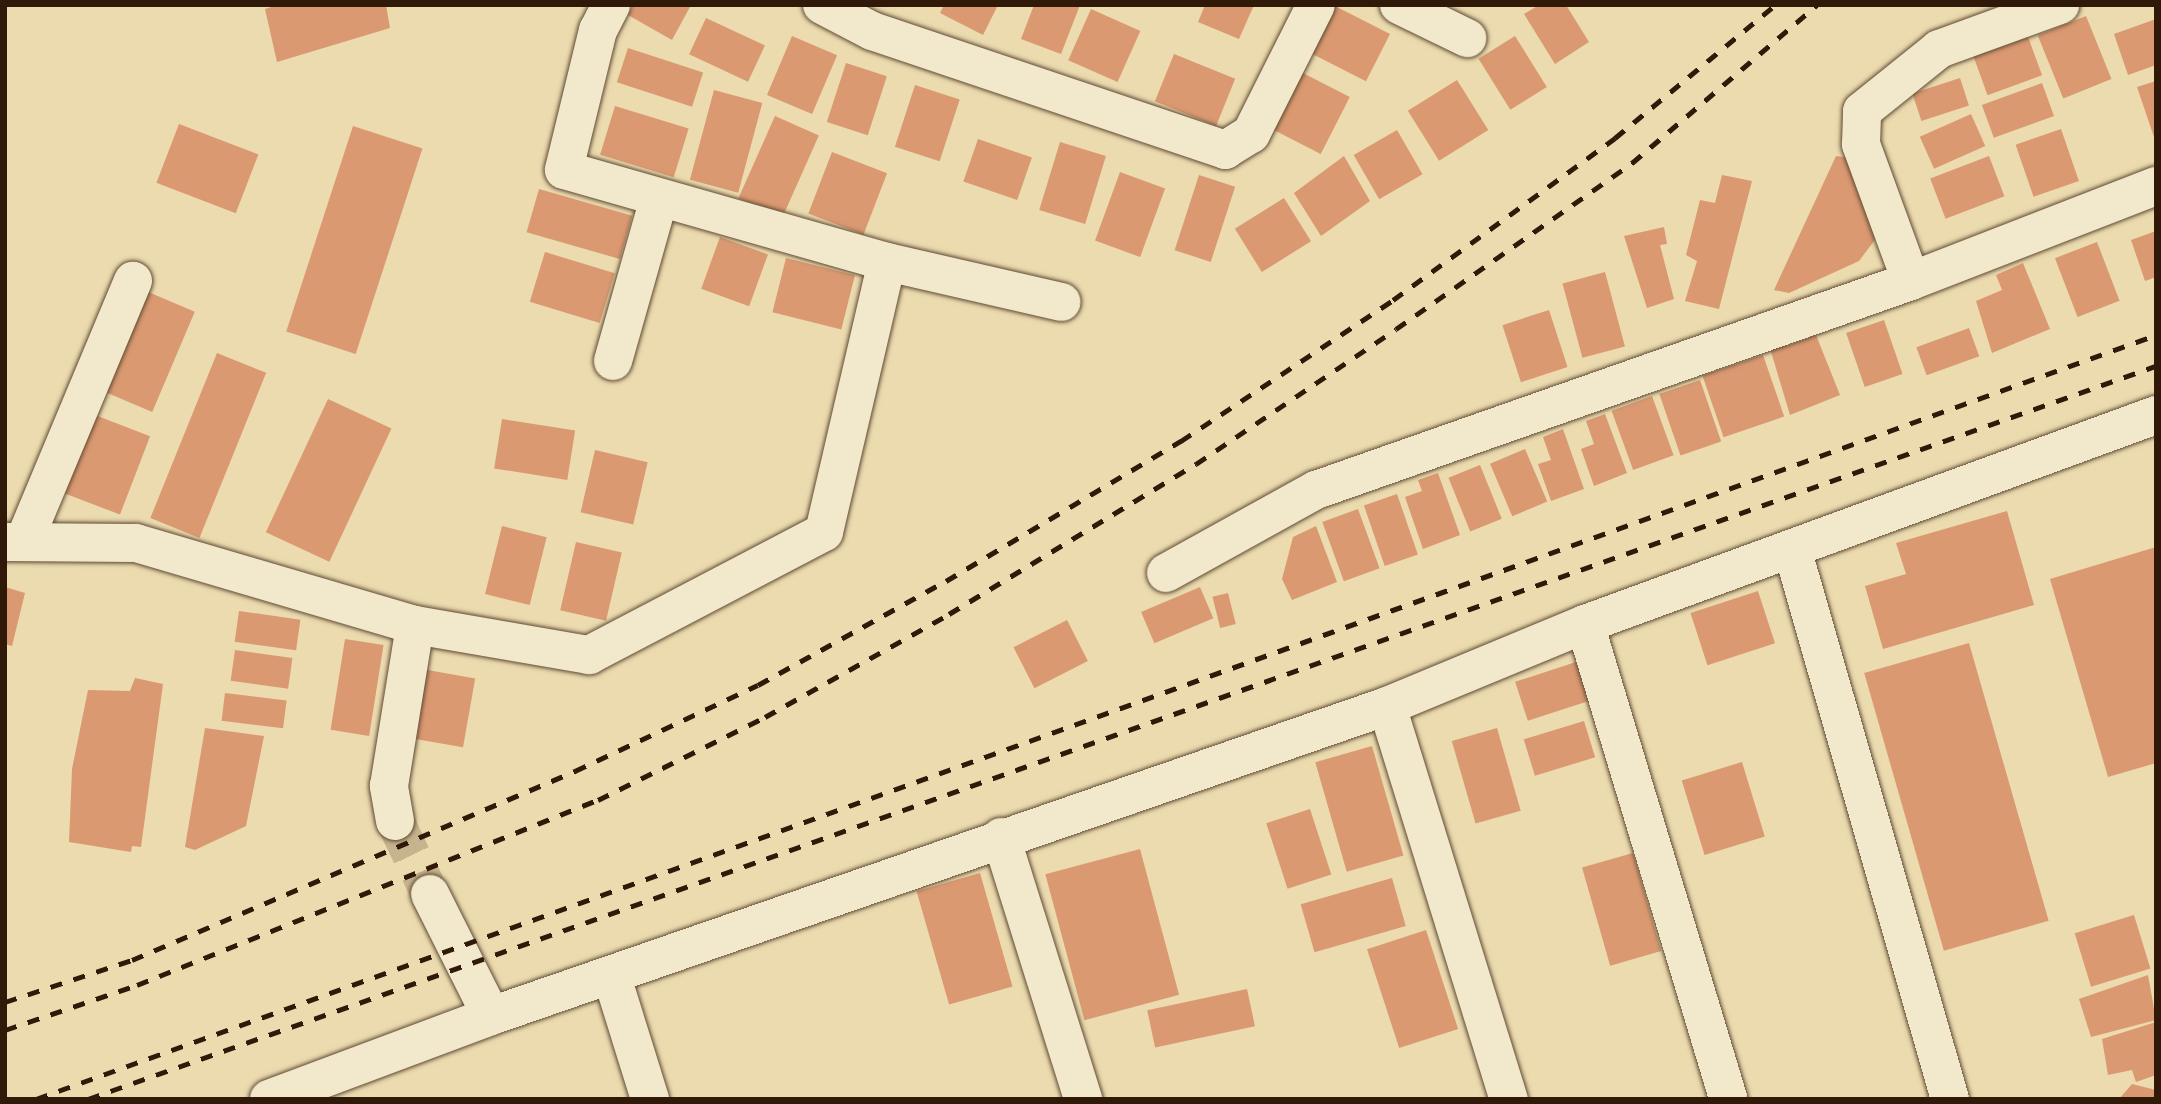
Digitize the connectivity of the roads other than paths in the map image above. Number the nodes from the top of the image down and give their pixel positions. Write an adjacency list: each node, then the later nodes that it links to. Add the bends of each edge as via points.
1 (611, 5): 8 (street, via 598,30 564,170)
2 (822, 5): 3 (street, via 872,31 1225,150 1251,134)
3 (1316, 5)
4 (1399, 5): 6 (street)
5 (2060, 5): 11 (street, via 1939,49 1862,111 1861,144)
6 (1467, 38)
7 (2156, 186): 11 (street)
8 (659, 198): 9 (street); 13 (street)
9 (887, 262): 12 (street); 19 (street, via 824,533 590,655)
10 (133, 281): 15 (street)
11 (1911, 281): 17 (street, via 1316,490)
12 (1061, 302)
13 (613, 361)
14 (2154, 421): 16 (street)
15 (15, 540): 19 (street, via 136,543)
16 (1793, 552): 18 (street); 31 (street)
17 (1166, 573)
18 (1585, 624): 20 (street); 30 (street)
19 (415, 625): 21 (street, via 389,786)
20 (1387, 706): 22 (street); 29 (street)
21 (394, 821)
22 (1001, 837): 24 (street); 28 (street)
23 (430, 894): 25 (street)
24 (612, 977): 25 (street); 27 (street)
25 (491, 1016): 26 (street)
26 (269, 1099)
27 (650, 1099)
28 (1083, 1099)
29 (1509, 1099)
30 (1728, 1099)
31 (1950, 1099)

